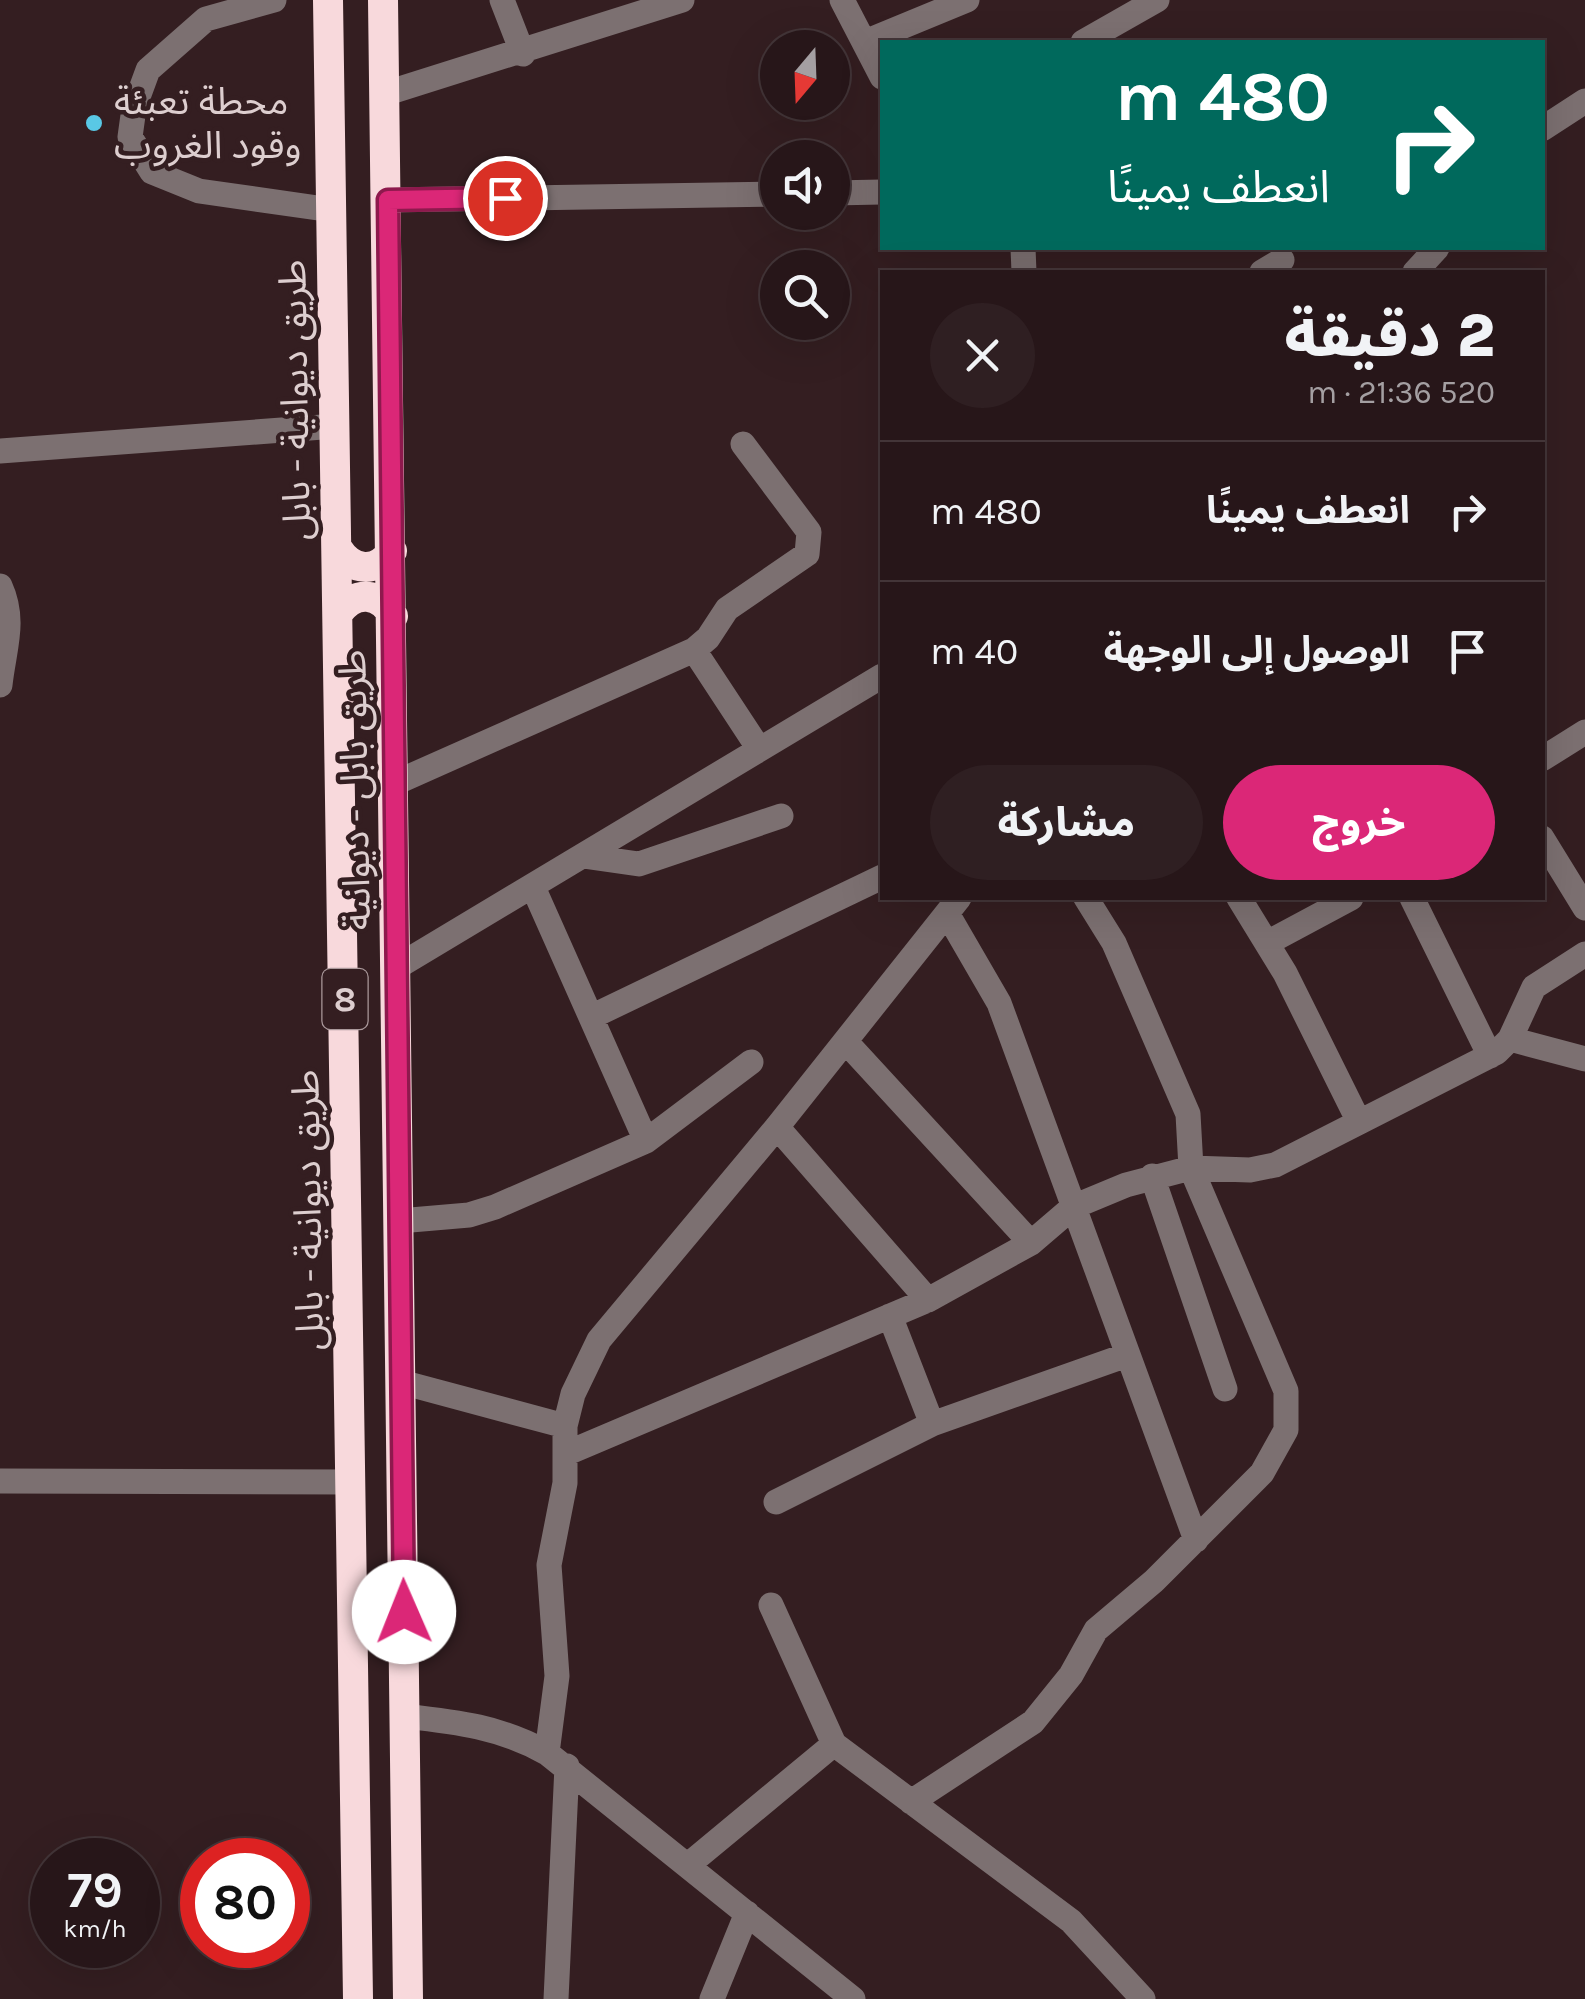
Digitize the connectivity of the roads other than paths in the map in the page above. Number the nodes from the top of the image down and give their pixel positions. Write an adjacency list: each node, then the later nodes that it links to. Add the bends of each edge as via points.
1 (274, 0): 21 (street, via 206,19 148,70 130,137 152,172 199,191)
2 (328, 0): 21 (highway, طريق ديوانية - بابل / 8)
3 (383, 0): 14 (highway, طريق بابل - ديوانية / 8)
4 (502, 0): 12 (street)
5 (682, 0): 9 (street)
6 (842, 0): 11 (street)
7 (967, 0): 11 (street)
8 (1157, 0): 10 (street)
9 (633, 8): 12 (street)
10 (1086, 40)
11 (865, 42): 13 (street)
12 (523, 54): 14 (street)
13 (880, 73)
14 (387, 94): 20 (highway, طريق بابل - ديوانية / 8)
15 (1585, 101): 16 (street)
16 (1545, 127)
17 (850, 192): 18 (street)
18 (880, 192)
19 (760, 194): 20 (street)
20 (388, 200): 28 (highway, طريق بابل - ديوانية / 8)
21 (332, 210): 24 (highway, طريق ديوانية - بابل / 8)
22 (1435, 250): 23 (street)
23 (1416, 270)
24 (336, 426): 26 (street); 27 (highway, طريق ديوانية - بابل / 8)
25 (742, 444): 33 (street, via 810,543 807,554 727,609)
26 (0, 451)
27 (338, 549): 28 (highway, via 366,568); 30 (highway, طريق ديوانية - بابل / 8)
28 (392, 551): 31 (highway, طريق بابل - ديوانية / 8)
29 (0, 586): 32 (street, via 11,628)
30 (339, 612): 31 (highway, via 355,597 367,596); 77 (highway, طريق ديوانية - بابل / 8)
31 (393, 616): 39 (highway, طريق بابل - ديوانية / 8)
32 (2, 646): 35 (street)
33 (694, 650): 37 (street); 39 (street)
34 (880, 677): 37 (street)
35 (0, 686)
36 (1585, 732): 38 (street)
37 (759, 748): 42 (street)
38 (1545, 757)
39 (394, 783): 53 (highway, طريق بابل - ديوانية / 8)
40 (781, 816): 42 (street, via 639,864)
41 (1545, 843): 50 (street)
42 (583, 856): 44 (street)
43 (880, 878): 54 (street)
44 (533, 887): 53 (street); 54 (street)
45 (1087, 900): 62 (street, via 1114,943 1188,1114)
46 (1240, 900): 51 (street)
47 (1347, 900): 51 (street)
48 (1413, 900): 56 (street)
49 (953, 906): 55 (street); 64 (street, via 1000,1003)
50 (1585, 908)
51 (1267, 943): 59 (street)
52 (1585, 954): 56 (street, via 1534,987)
53 (397, 967): 65 (highway, طريق بابل - ديوانية / 8)
54 (591, 1017): 61 (street)
55 (846, 1042): 60 (street); 66 (street)
56 (1500, 1048): 57 (street); 59 (street)
57 (1585, 1058)
58 (751, 1062): 61 (street)
59 (1359, 1122): 62 (street, via 1274,1165)
60 (777, 1127): 67 (street); 73 (street, via 599,1340)
61 (646, 1141): 65 (street, via 495,1207)
62 (1191, 1168): 63 (street); 79 (street, via 1286,1391 1286,1430 1262,1473)
63 (1152, 1176): 64 (street); 71 (street)
64 (1073, 1208): 66 (street); 69 (street)
65 (400, 1221): 70 (highway, طريق بابل - ديوانية / 8)
66 (1031, 1243): 67 (street)
67 (928, 1300): 68 (street)
68 (890, 1316): 72 (street); 74 (street)
69 (1128, 1355): 72 (street); 79 (street)
70 (401, 1382): 73 (street); 76 (highway, طريق بابل - ديوانية / 8)
71 (1226, 1390)
72 (932, 1424): 78 (street)
73 (565, 1426): 74 (street)
74 (565, 1454): 83 (street, via 549,1565)
75 (0, 1481): 77 (street)
76 (402, 1483): 77 (highway, via 390,1496); 81 (highway, طريق بابل - ديوانية / 8)
77 (352, 1484): 88 (highway, طريق ديوانية - بابل / 8)
78 (776, 1502)
79 (1196, 1540): 84 (street, via 1096,1630 1071,1676 1032,1722)
80 (771, 1605): 82 (street)
81 (405, 1716): 83 (street, via 480,1724); 89 (highway, طريق بابل - ديوانية / 8)
82 (834, 1744): 84 (street); 85 (street)
83 (557, 1760): 85 (street); 90 (street)
84 (912, 1802): 87 (street, via 1070,1921)
85 (688, 1866): 86 (street)
86 (747, 1913): 91 (street); 92 (street)
87 (1125, 1980): 93 (street); 94 (street)
88 (358, 1999)
89 (408, 1999)
90 (556, 1999)
91 (712, 1999)
92 (852, 1999)
93 (1106, 1999)
94 (1143, 1999)

